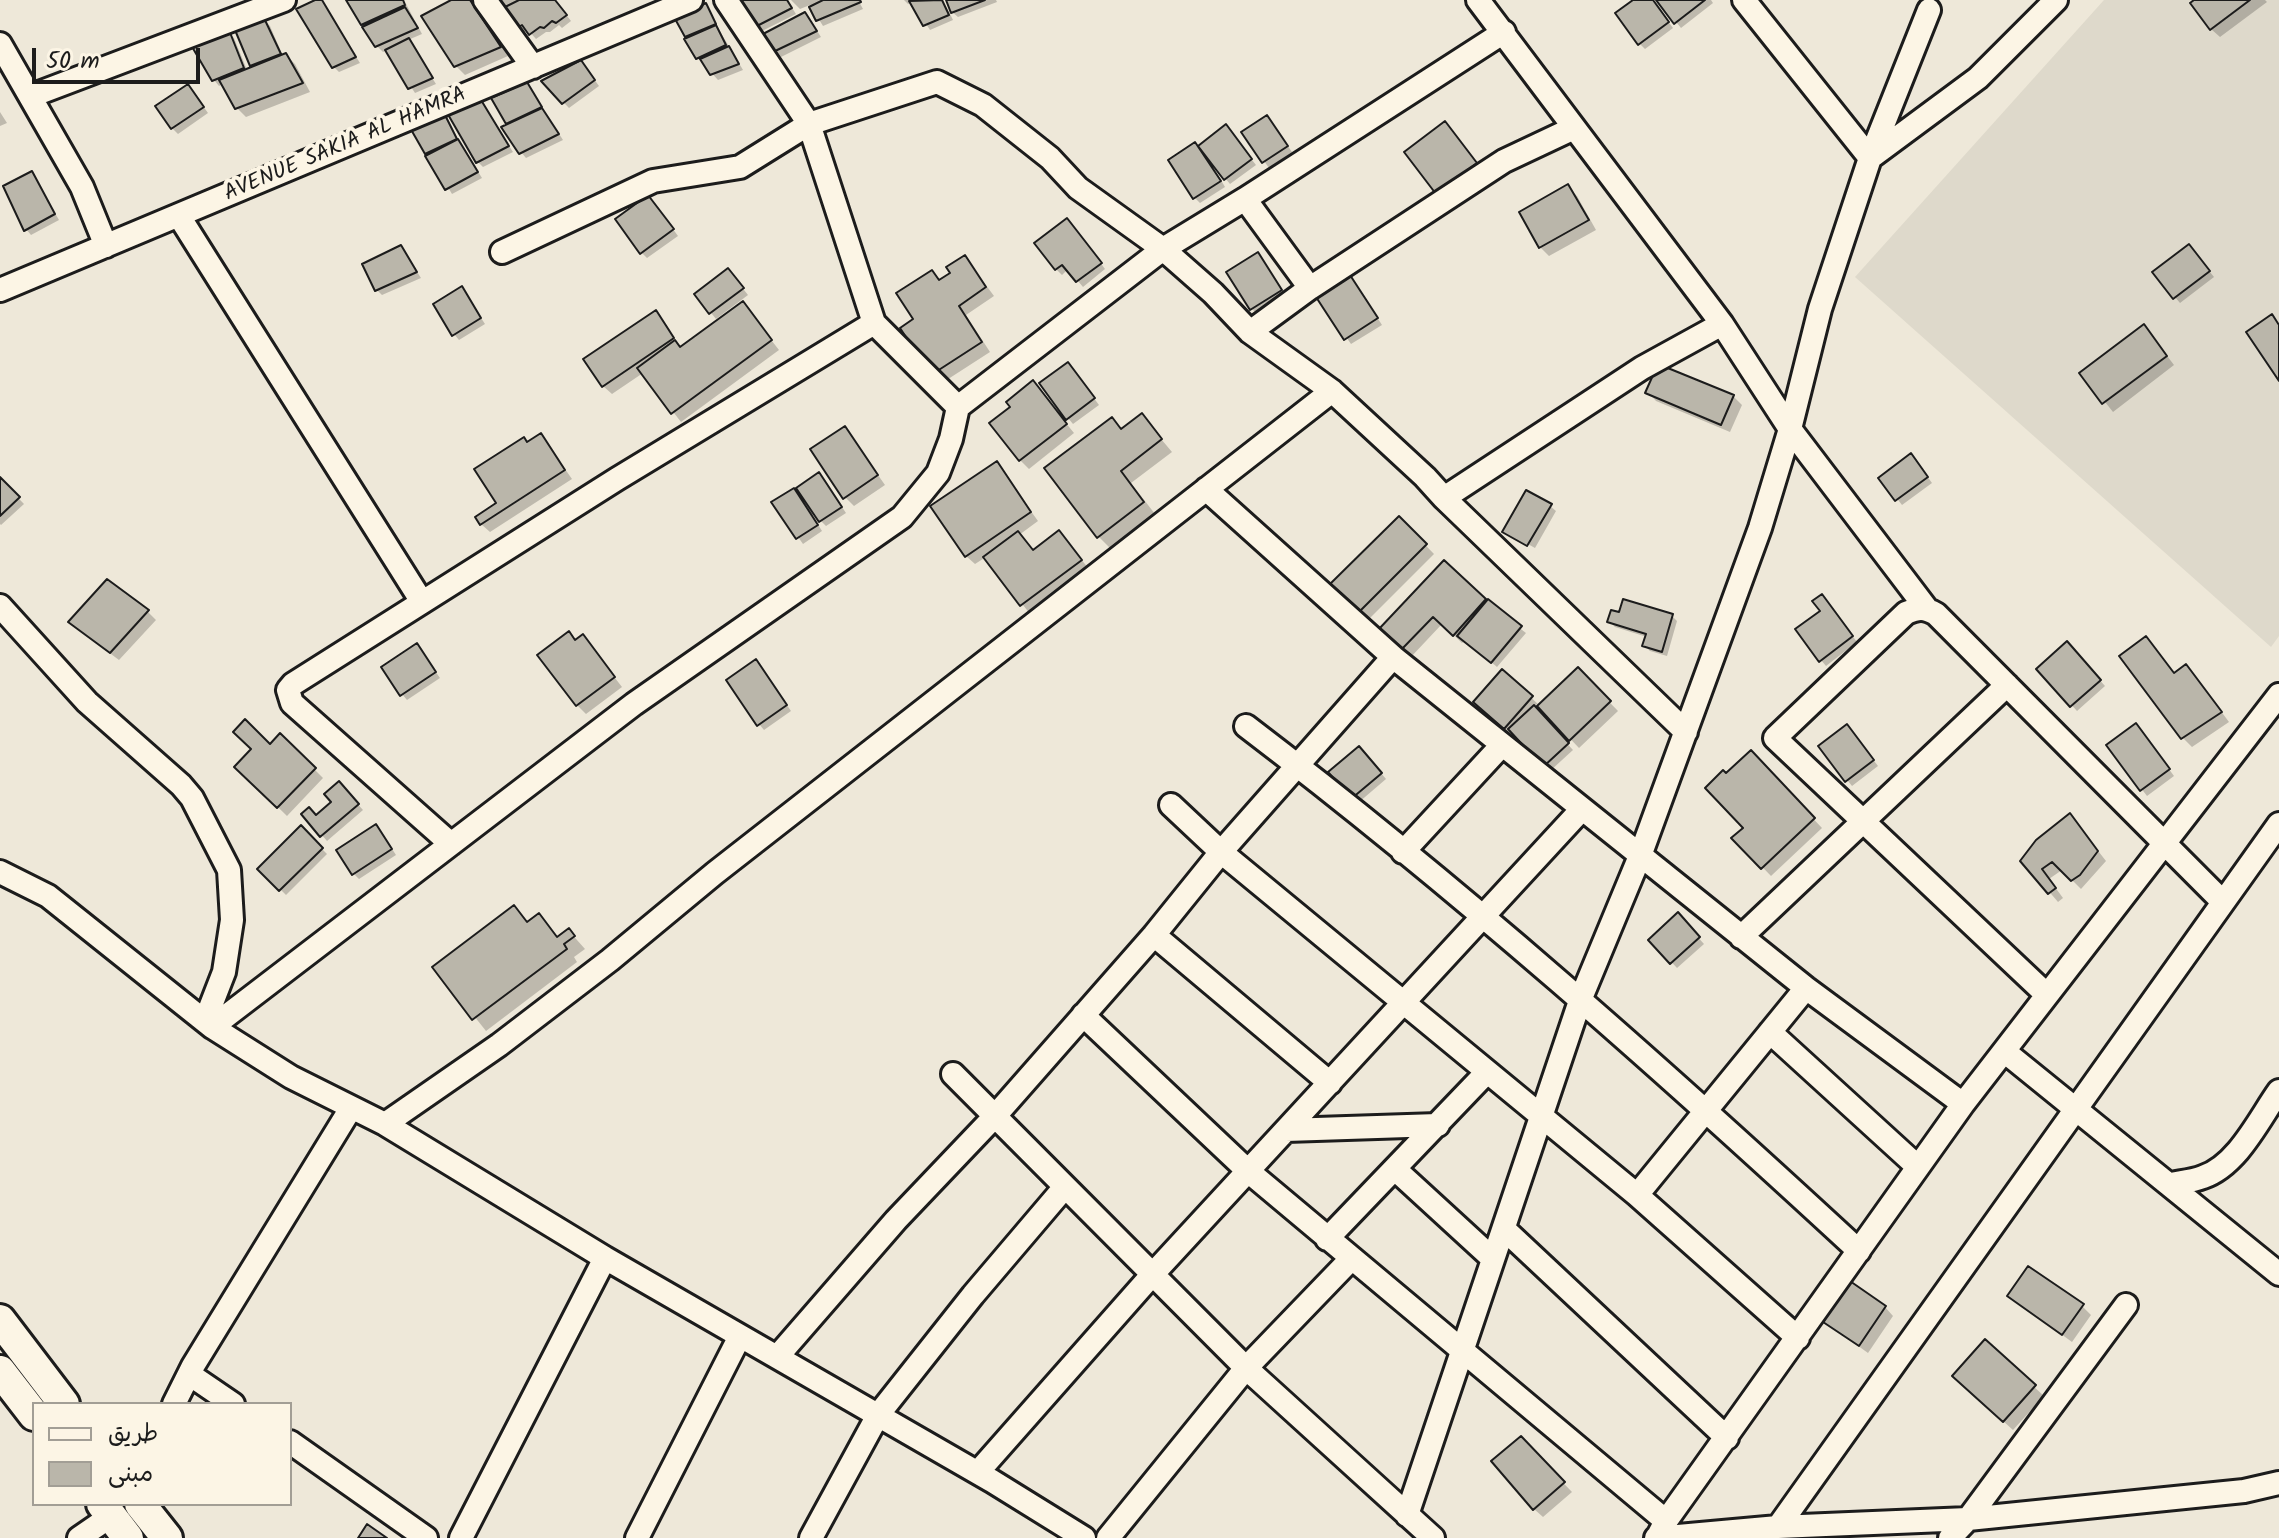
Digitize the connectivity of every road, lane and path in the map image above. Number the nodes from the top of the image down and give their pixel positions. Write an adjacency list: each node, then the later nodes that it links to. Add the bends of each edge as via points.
1 (284, 0): 12 (street)
2 (485, 0): 11 (street)
3 (691, 0): 11 (street, AVENUE SAKIA AL HAMRA)
4 (726, 0): 13 (street)
5 (1478, 0): 9 (street)
6 (1744, 0): 15 (street)
7 (2056, 0): 15 (street, via 1978,78)
8 (1926, 3): 15 (street)
9 (1504, 32): 14 (street); 16 (street)
10 (0, 44): 12 (street)
11 (533, 67): 17 (street, AVENUE SAKIA AL HAMRA)
12 (31, 96): 18 (street, via 82,187)
13 (809, 124): 19 (street, via 937,82 983,105 1050,158 1078,188); 20 (street, via 740,167 653,181); 23 (street)
14 (1574, 128): 21 (street, via 1504,161); 24 (street)
15 (1870, 158): 28 (street, via 1820,309)
16 (1245, 199): 19 (street); 21 (street)
17 (179, 216): 18 (street, AVENUE SAKIA AL HAMRA); 31 (street)
18 (106, 246): 22 (street, AVENUE SAKIA AL HAMRA)
19 (1163, 249): 25 (street); 27 (street)
20 (502, 252)
21 (1310, 288): 25 (street)
22 (0, 290)
23 (874, 323): 27 (street); 31 (street)
24 (1722, 324): 28 (street); 30 (street, via 1642,368)
25 (1250, 332): 26 (street)
26 (1332, 391): 29 (street); 30 (street)
27 (958, 407): 46 (street, via 938,473 902,517 634,704)
28 (1790, 429): 33 (street); 38 (street)
29 (1206, 489): 34 (street); 73 (street, via 610,960)
30 (1444, 498): 38 (street)
31 (422, 602): 46 (street, via 288,690 289,697)
32 (0, 606): 60 (street, via 87,702 187,792 229,870 232,920)
33 (1926, 608): 35 (street); 43 (street, via 1906,613 1775,738)
34 (1393, 657): 39 (street); 40 (street)
35 (2007, 685): 43 (street); 45 (street)
36 (2279, 695): 45 (street)
37 (1246, 726): 40 (street)
38 (1686, 732): 49 (street)
39 (1502, 745): 42 (street); 48 (street)
40 (1297, 766): 47 (street); 48 (street)
41 (1171, 805): 47 (street)
42 (1582, 809): 49 (street); 52 (street)
43 (1863, 822): 54 (street); 56 (street)
44 (2279, 824): 51 (street)
45 (2165, 843): 51 (street); 56 (street)
46 (451, 844): 60 (street)
47 (1221, 852): 53 (street); 58 (street)
48 (1403, 852): 52 (street)
49 (1640, 856): 54 (street); 57 (street)
50 (0, 872): 60 (street, via 48,896)
51 (2223, 902): 69 (street)
52 (1483, 917): 57 (street); 58 (street)
53 (1154, 935): 59 (street); 65 (street)
54 (1741, 937): 55 (street)
55 (1806, 988): 61 (street); 67 (street)
56 (2047, 995): 62 (street)
57 (1581, 998): 70 (street); 72 (street)
58 (1404, 1003): 63 (street); 65 (street)
59 (1083, 1015): 71 (street); 78 (street)
60 (208, 1024): 68 (street)
61 (1770, 1032): 70 (street); 76 (street)
62 (2004, 1051): 67 (street); 69 (street)
63 (1487, 1072): 72 (street); 74 (street)
64 (953, 1074): 71 (street)
65 (1330, 1083): 75 (street)
66 (2279, 1091): 79 (street, via 2217,1170)
67 (1963, 1104): 76 (street)
68 (351, 1108): 73 (street); 98 (street)
69 (2075, 1109): 79 (street); 112 (street)
70 (1707, 1110): 81 (street); 84 (street)
71 (995, 1116): 80 (street); 95 (street)
72 (1541, 1117): 81 (street); 82 (street)
73 (385, 1124): 85 (street)
74 (1438, 1125): 75 (street); 77 (street)
75 (1286, 1130): 78 (street)
76 (1918, 1167): 84 (street)
77 (1396, 1170): 83 (street); 87 (street)
78 (1248, 1171): 83 (street); 89 (street)
79 (2171, 1184): 88 (street)
80 (1064, 1188): 89 (street); 103 (street)
81 (1637, 1195): 93 (street)
82 (1504, 1229): 87 (street); 104 (street)
83 (1327, 1239): 86 (street)
84 (1859, 1251): 93 (street)
85 (605, 1258): 92 (street); 117 (street)
86 (1351, 1259): 94 (street); 96 (street)
87 (1493, 1259): 94 (street)
88 (2279, 1274)
89 (1151, 1276): 96 (street); 106 (street)
90 (2126, 1305): 111 (street)
91 (0, 1320): 99 (street)
92 (740, 1336): 95 (street); 118 (street)
93 (1798, 1338): 104 (street)
94 (1462, 1352): 109 (street); 113 (street)
95 (777, 1357): 103 (street)
96 (1246, 1368): 109 (street); 121 (street)
97 (0, 1371): 102 (street)
98 (189, 1374): 100 (street); 101 (street)
99 (62, 1402)
100 (175, 1402)
101 (230, 1402)
102 (32, 1412)
103 (878, 1415): 106 (street); 119 (street)
104 (1727, 1438): 113 (street)
105 (292, 1443): 116 (street)
106 (978, 1472): 120 (street)
107 (2279, 1483): 111 (street)
108 (142, 1506): 115 (street)
109 (1407, 1515): 122 (street)
110 (114, 1519): 114 (street)
111 (1968, 1519): 112 (street); 123 (street)
112 (1778, 1527): 113 (street)
113 (1660, 1532)
114 (79, 1538)
115 (167, 1538)
116 (426, 1538)
117 (461, 1538)
118 (637, 1538)
119 (811, 1538)
120 (1084, 1538)
121 (1108, 1538)
122 (1433, 1538)
123 (1950, 1538)

